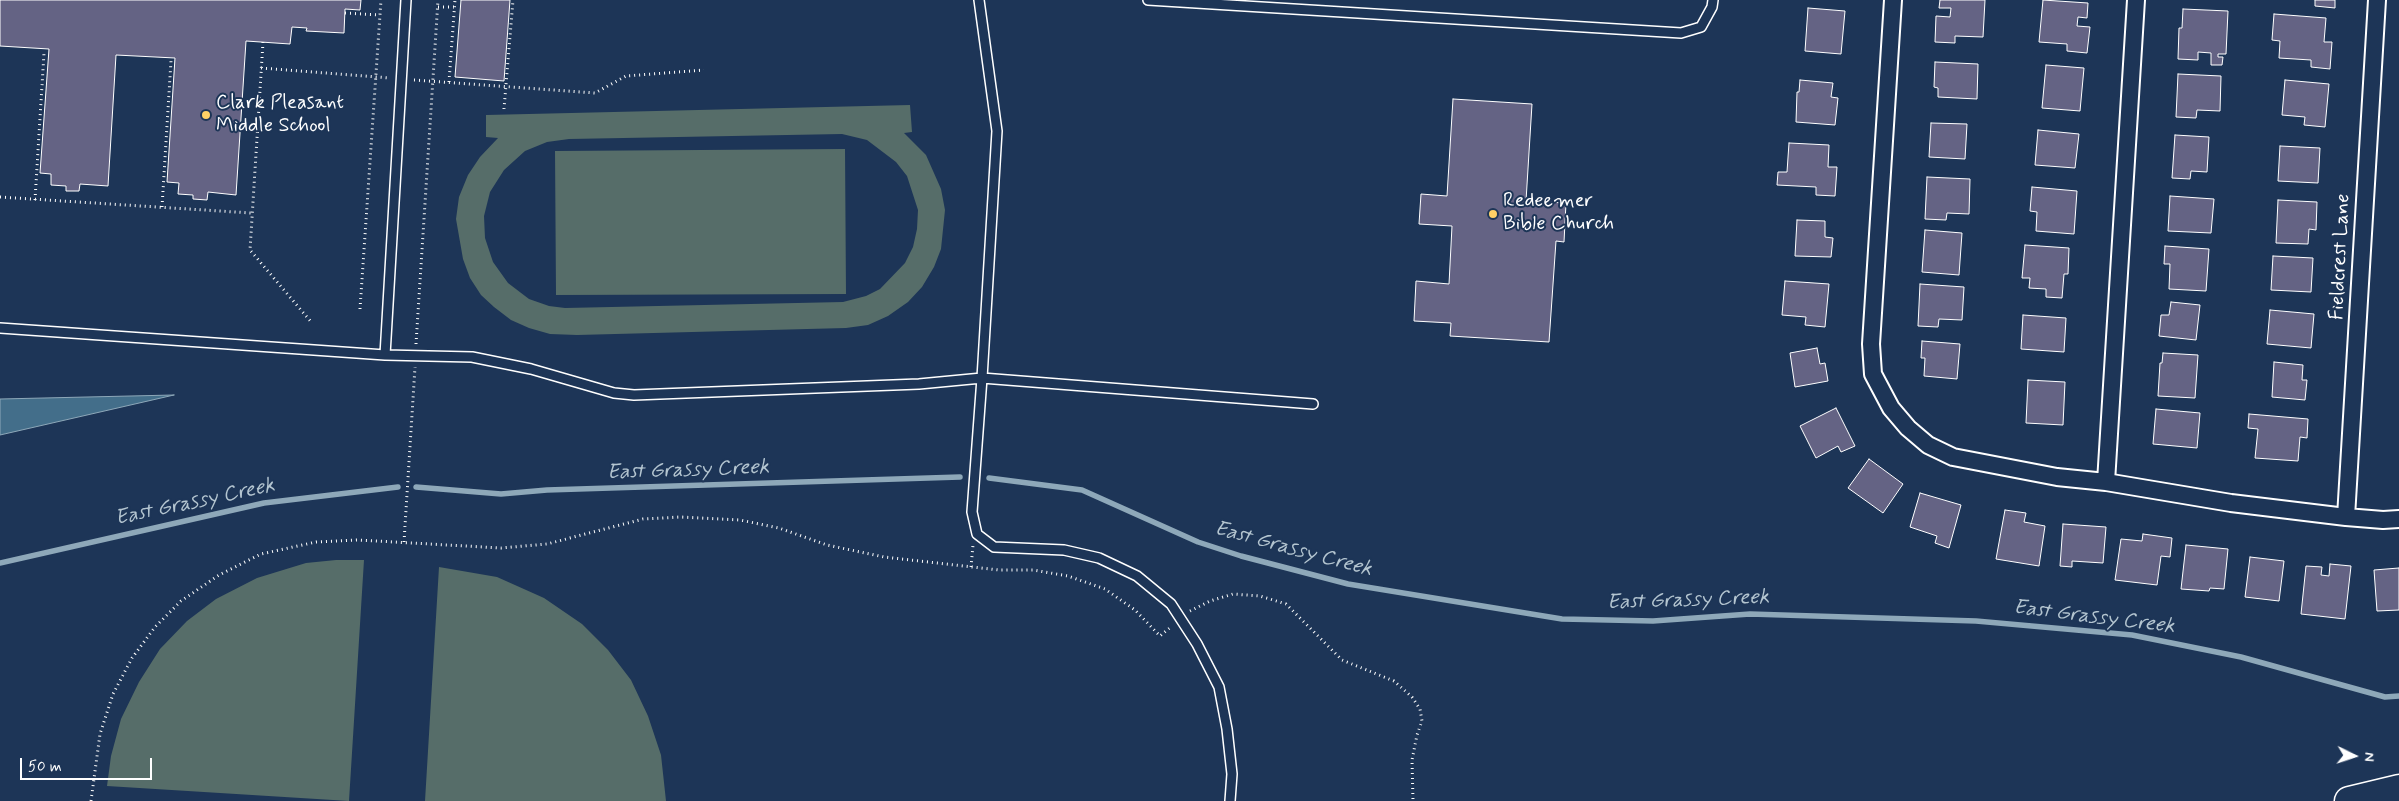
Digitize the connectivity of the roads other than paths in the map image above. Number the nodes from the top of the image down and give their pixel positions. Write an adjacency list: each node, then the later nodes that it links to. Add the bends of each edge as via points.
1 (406, 0): 9 (lane)
2 (979, 0): 10 (lane, via 997,131)
3 (1148, 0): 4 (lane, via 1681,32 1702,27)
4 (1713, 0)
5 (1893, 0): 12 (street, via 1871,335 1873,374 1891,408 1908,428 1953,457 2028,472)
6 (2136, 0): 12 (street)
7 (2378, 0): 13 (street, Fieldcrest Lane)
8 (0, 328): 9 (lane)
9 (385, 355): 10 (lane, via 472,357 531,369 614,393 634,395 919,384)
10 (982, 378): 11 (lane); 16 (lane, via 972,512 976,534 994,547 1064,550 1099,558 1137,576 1171,604 1219,687 1232,774)
11 (1313, 404)
12 (2106, 482): 13 (street, via 2231,504)
13 (2346, 518): 14 (street)
14 (2399, 519)
15 (2399, 789): 17 (highway)
16 (1230, 801)
17 (2349, 801)

